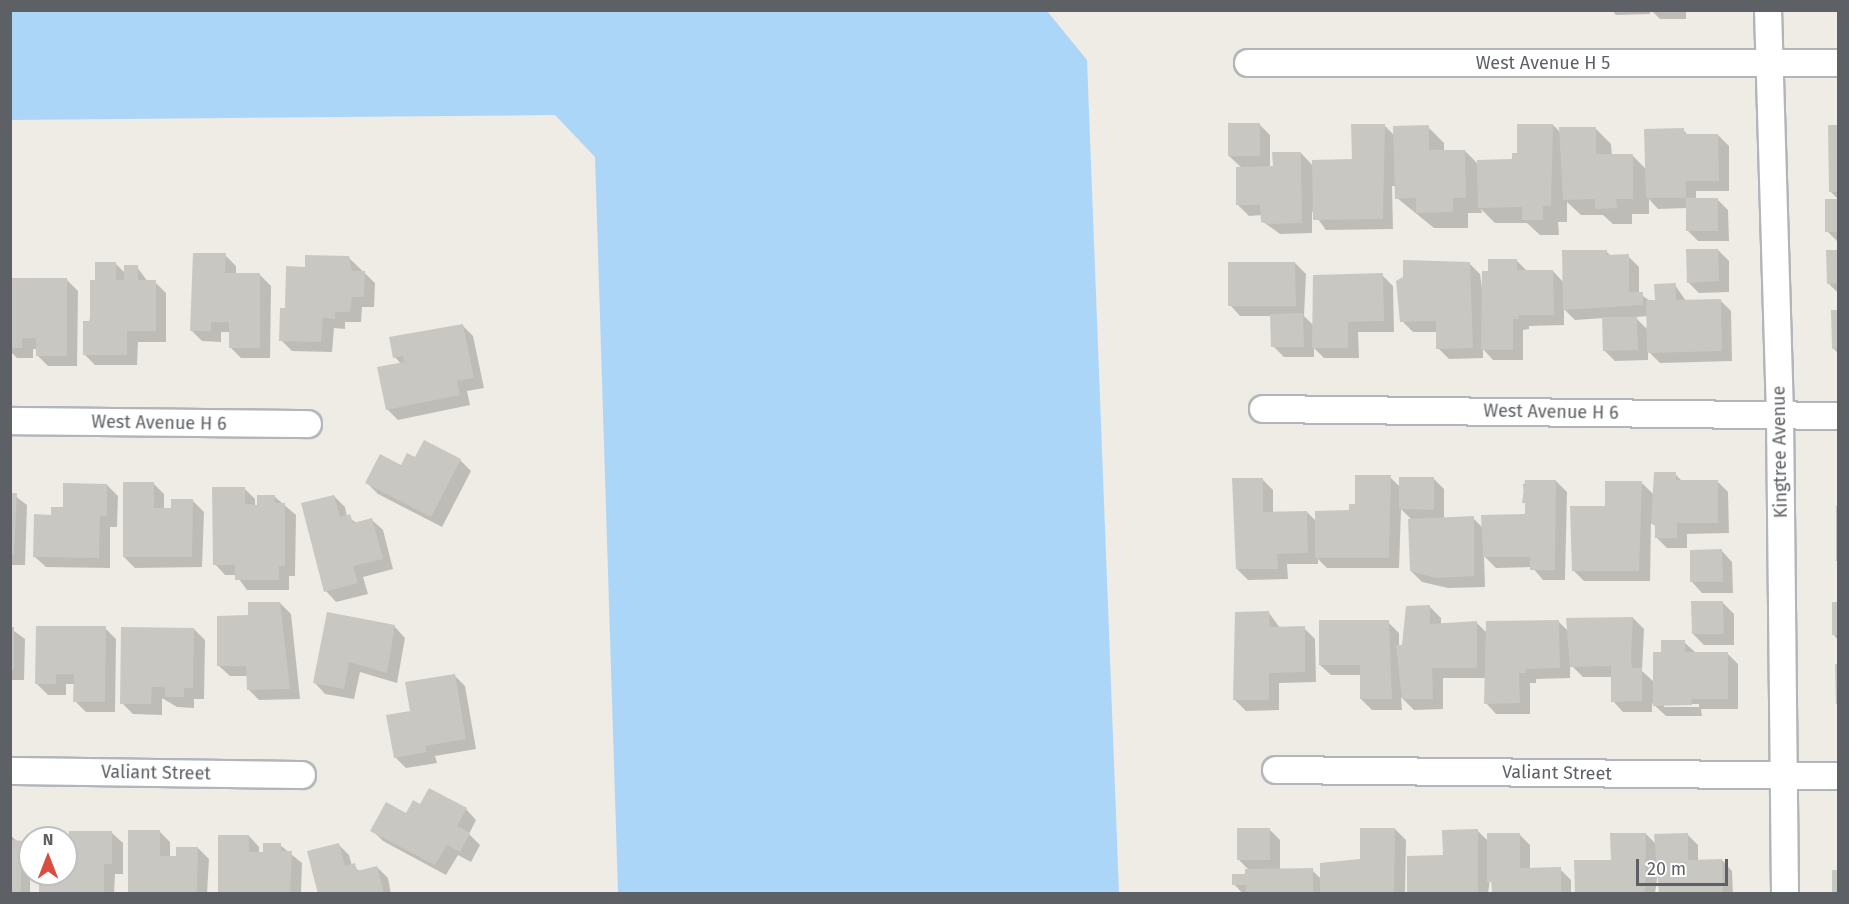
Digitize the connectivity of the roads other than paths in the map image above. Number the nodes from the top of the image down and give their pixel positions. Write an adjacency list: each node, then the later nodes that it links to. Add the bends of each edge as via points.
1 (1768, 10): 2 (street, Kingtree Avenue)
2 (1768, 62): 3 (street, West Avenue H 5); 4 (street, West Avenue H 5); 6 (street, Kingtree Avenue)
3 (1248, 63)
4 (1839, 63)
5 (1263, 409): 6 (street, West Avenue H 6)
6 (1780, 415): 7 (street, West Avenue H 6); 13 (street, Kingtree Avenue)
7 (1839, 416)
8 (10, 421): 9 (street, West Avenue H 6)
9 (308, 424)
10 (1276, 770): 13 (street, Valiant Street)
11 (10, 771): 12 (street, Valiant Street)
12 (302, 775)
13 (1785, 776): 14 (street, Valiant Street); 15 (street, Kingtree Avenue)
14 (1839, 776)
15 (1785, 894)

